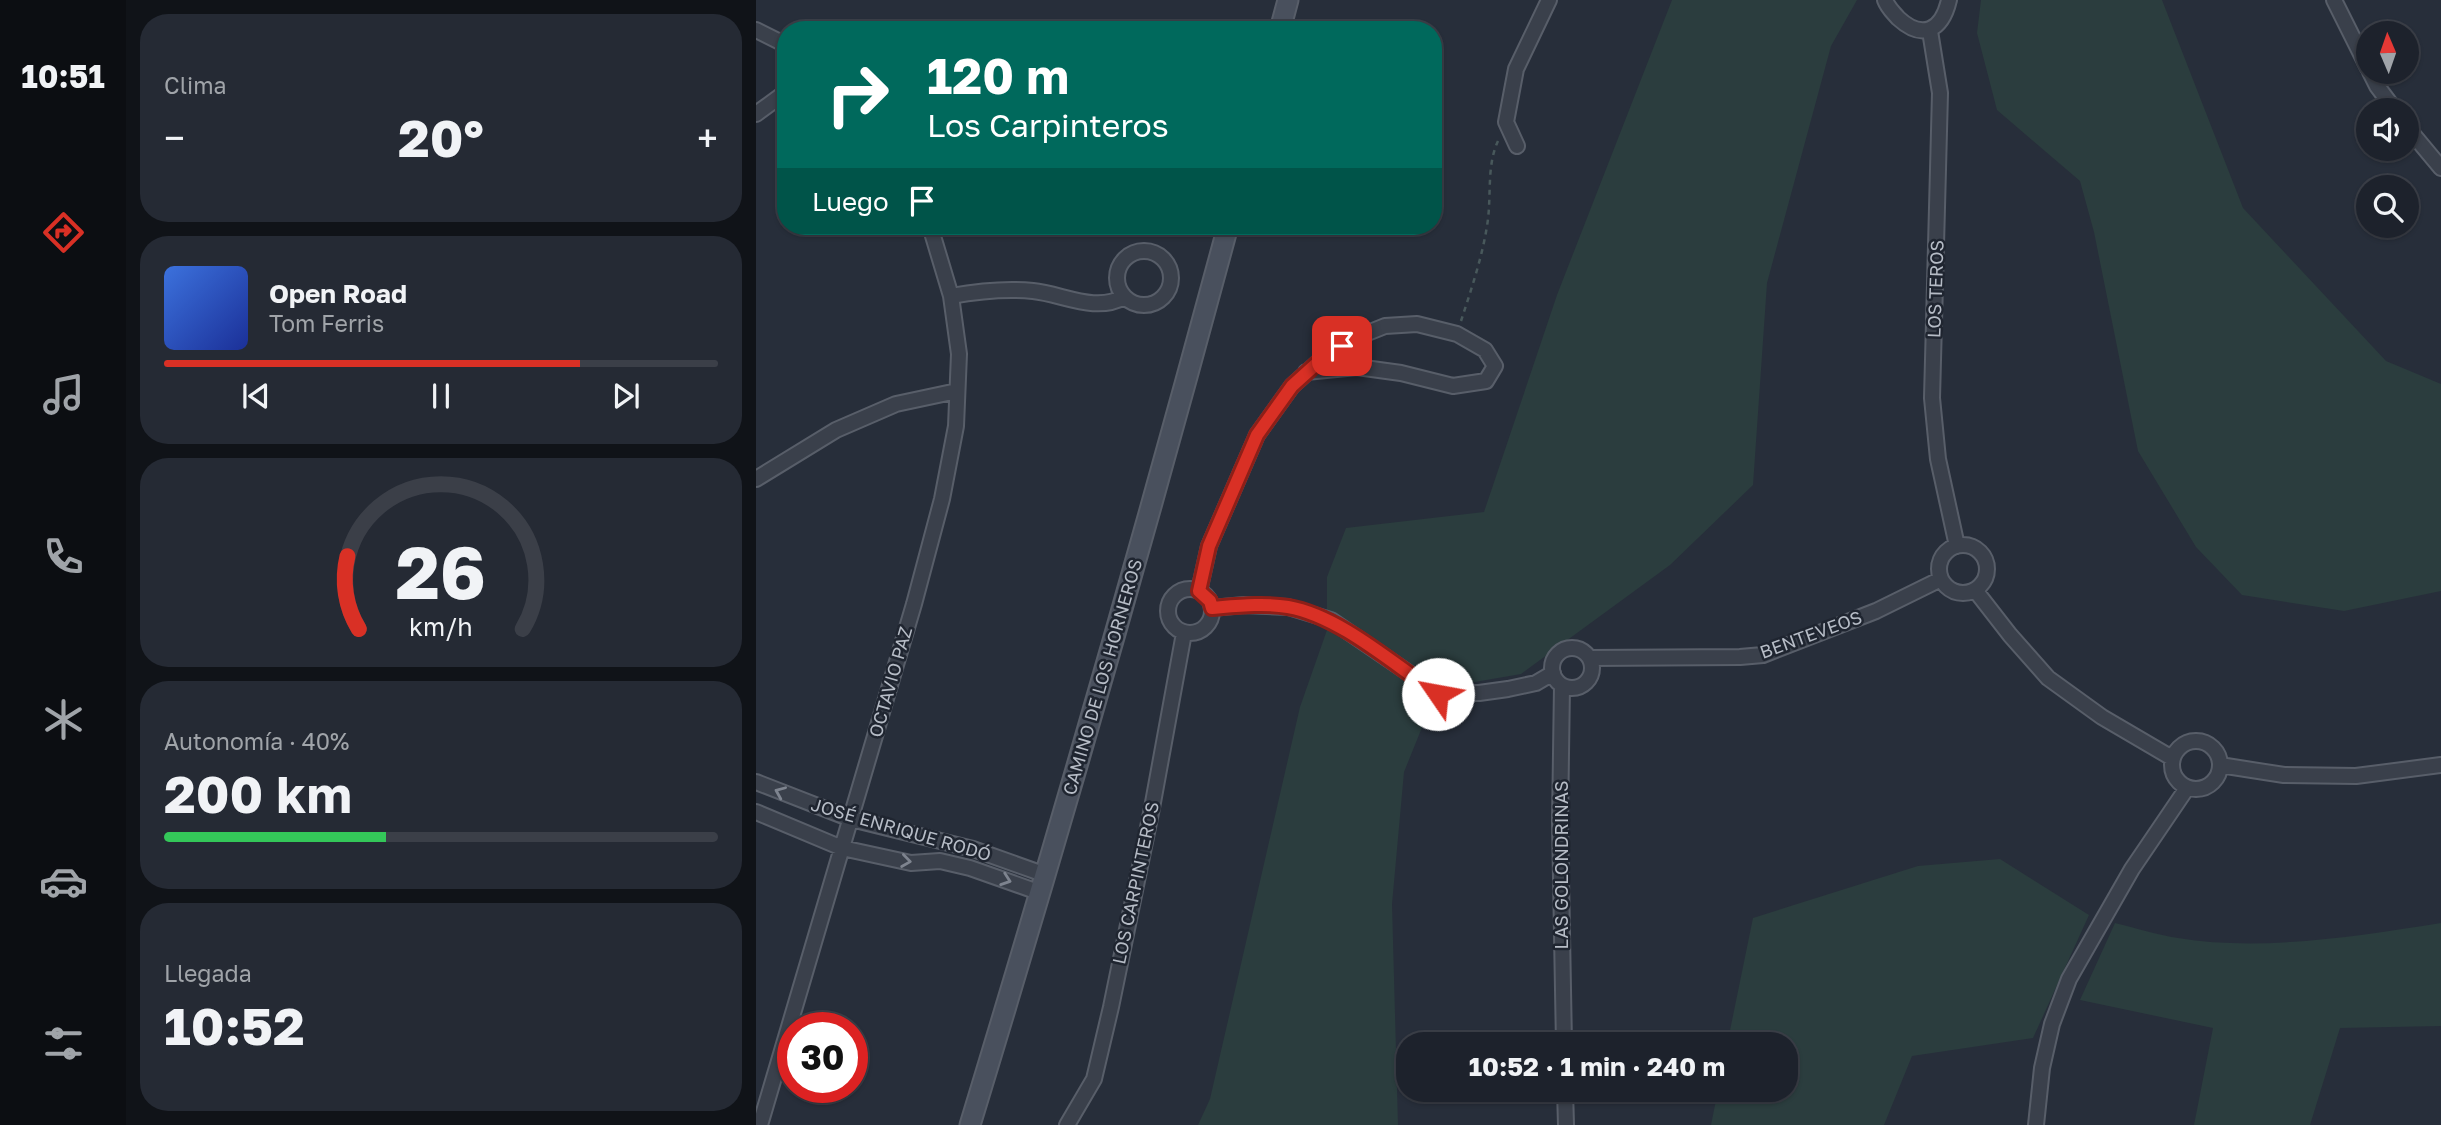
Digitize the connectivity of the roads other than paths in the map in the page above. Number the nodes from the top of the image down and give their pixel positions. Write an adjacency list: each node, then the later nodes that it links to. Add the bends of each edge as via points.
1 (1288, 0): 6 (street)
2 (1549, 0): 14 (street, via 1516,69 1506,122)
3 (1885, 0): 8 (street, via 1905,23)
4 (1950, 0): 8 (street, via 1945,15)
5 (2334, 0): 10 (street)
6 (1282, 21)
7 (756, 30): 9 (street)
8 (1930, 31): 23 (street, LOS TEROS, via 1940,93 1932,398 1938,458)
9 (777, 40)
10 (2356, 44)
11 (777, 99): 12 (street)
12 (756, 114)
13 (2419, 142): 15 (street)
14 (1517, 145)
15 (2441, 168)
16 (933, 235): 18 (street, OCTAVIO PAZ)
17 (1226, 235): 40 (street, CAMINO DE LOS HORNEROS)
18 (951, 296): 19 (street, via 995,289 1035,291 1091,304 1113,303); 21 (street, OCTAVIO PAZ, via 959,354)
19 (1124, 297)
20 (1307, 372): 20 (street, via 1357,367 1453,386 1486,381 1495,366 1485,350 1457,334 1417,324 1385,326 1360,336); 26 (street, via 1257,435 1209,546)
21 (957, 391): 22 (street, via 896,404 836,430); 38 (street, OCTAVIO PAZ, via 956,426 942,499)
22 (756, 479)
23 (1957, 546): 24 (street, via 1941,559); 25 (street, via 1972,548 1986,564 1984,579)
24 (1941, 579): 25 (street, via 1959,593); 29 (street, BENTEVEOS, via 1876,611 1763,655)
25 (1975, 590): 32 (street, via 2048,678)
26 (1199, 591): 27 (street); 28 (street, via 1185,589 1168,604 1172,625)
27 (1212, 608): 28 (street, via 1205,628); 30 (street, via 1288,607 1331,620 1438,694 1508,689 1536,683)
28 (1184, 633): 45 (street, LOS CARPINTEROS, via 1094,1079)
29 (1590, 658): 30 (street, BENTEVEOS, via 1574,648 1561,651 1553,661); 31 (street, via 1587,682 1575,688)
30 (1553, 673): 31 (street)
31 (1562, 685): 41 (street, LAS GOLONDRINAS)
32 (2172, 758): 33 (street, via 2181,746 2195,741 2215,751); 36 (street, via 2176,779)
33 (2220, 765): 34 (street, via 2284,775 2356,776); 36 (street, via 2209,785)
34 (2441, 765)
35 (756, 782): 38 (street, JOSÉ ENRIQUE RODÓ, one-way to 35)
36 (2187, 788): 47 (street, via 2132,869 2069,979 2042,1068)
37 (756, 811): 39 (street, JOSÉ ENRIQUE RODÓ)
38 (851, 819): 39 (street, OCTAVIO PAZ); 40 (street, JOSÉ ENRIQUE RODÓ, via 973,849)
39 (842, 848): 40 (street, JOSÉ ENRIQUE RODÓ, one-way to 40, via 911,863 940,861); 43 (street, OCTAVIO PAZ)
40 (1044, 884): 44 (street, CAMINO DE LOS HORNEROS)
41 (1563, 1032)
42 (1565, 1102): 46 (street)
43 (760, 1125)
44 (970, 1125)
45 (1067, 1125)
46 (1566, 1125)
47 (2036, 1125)

